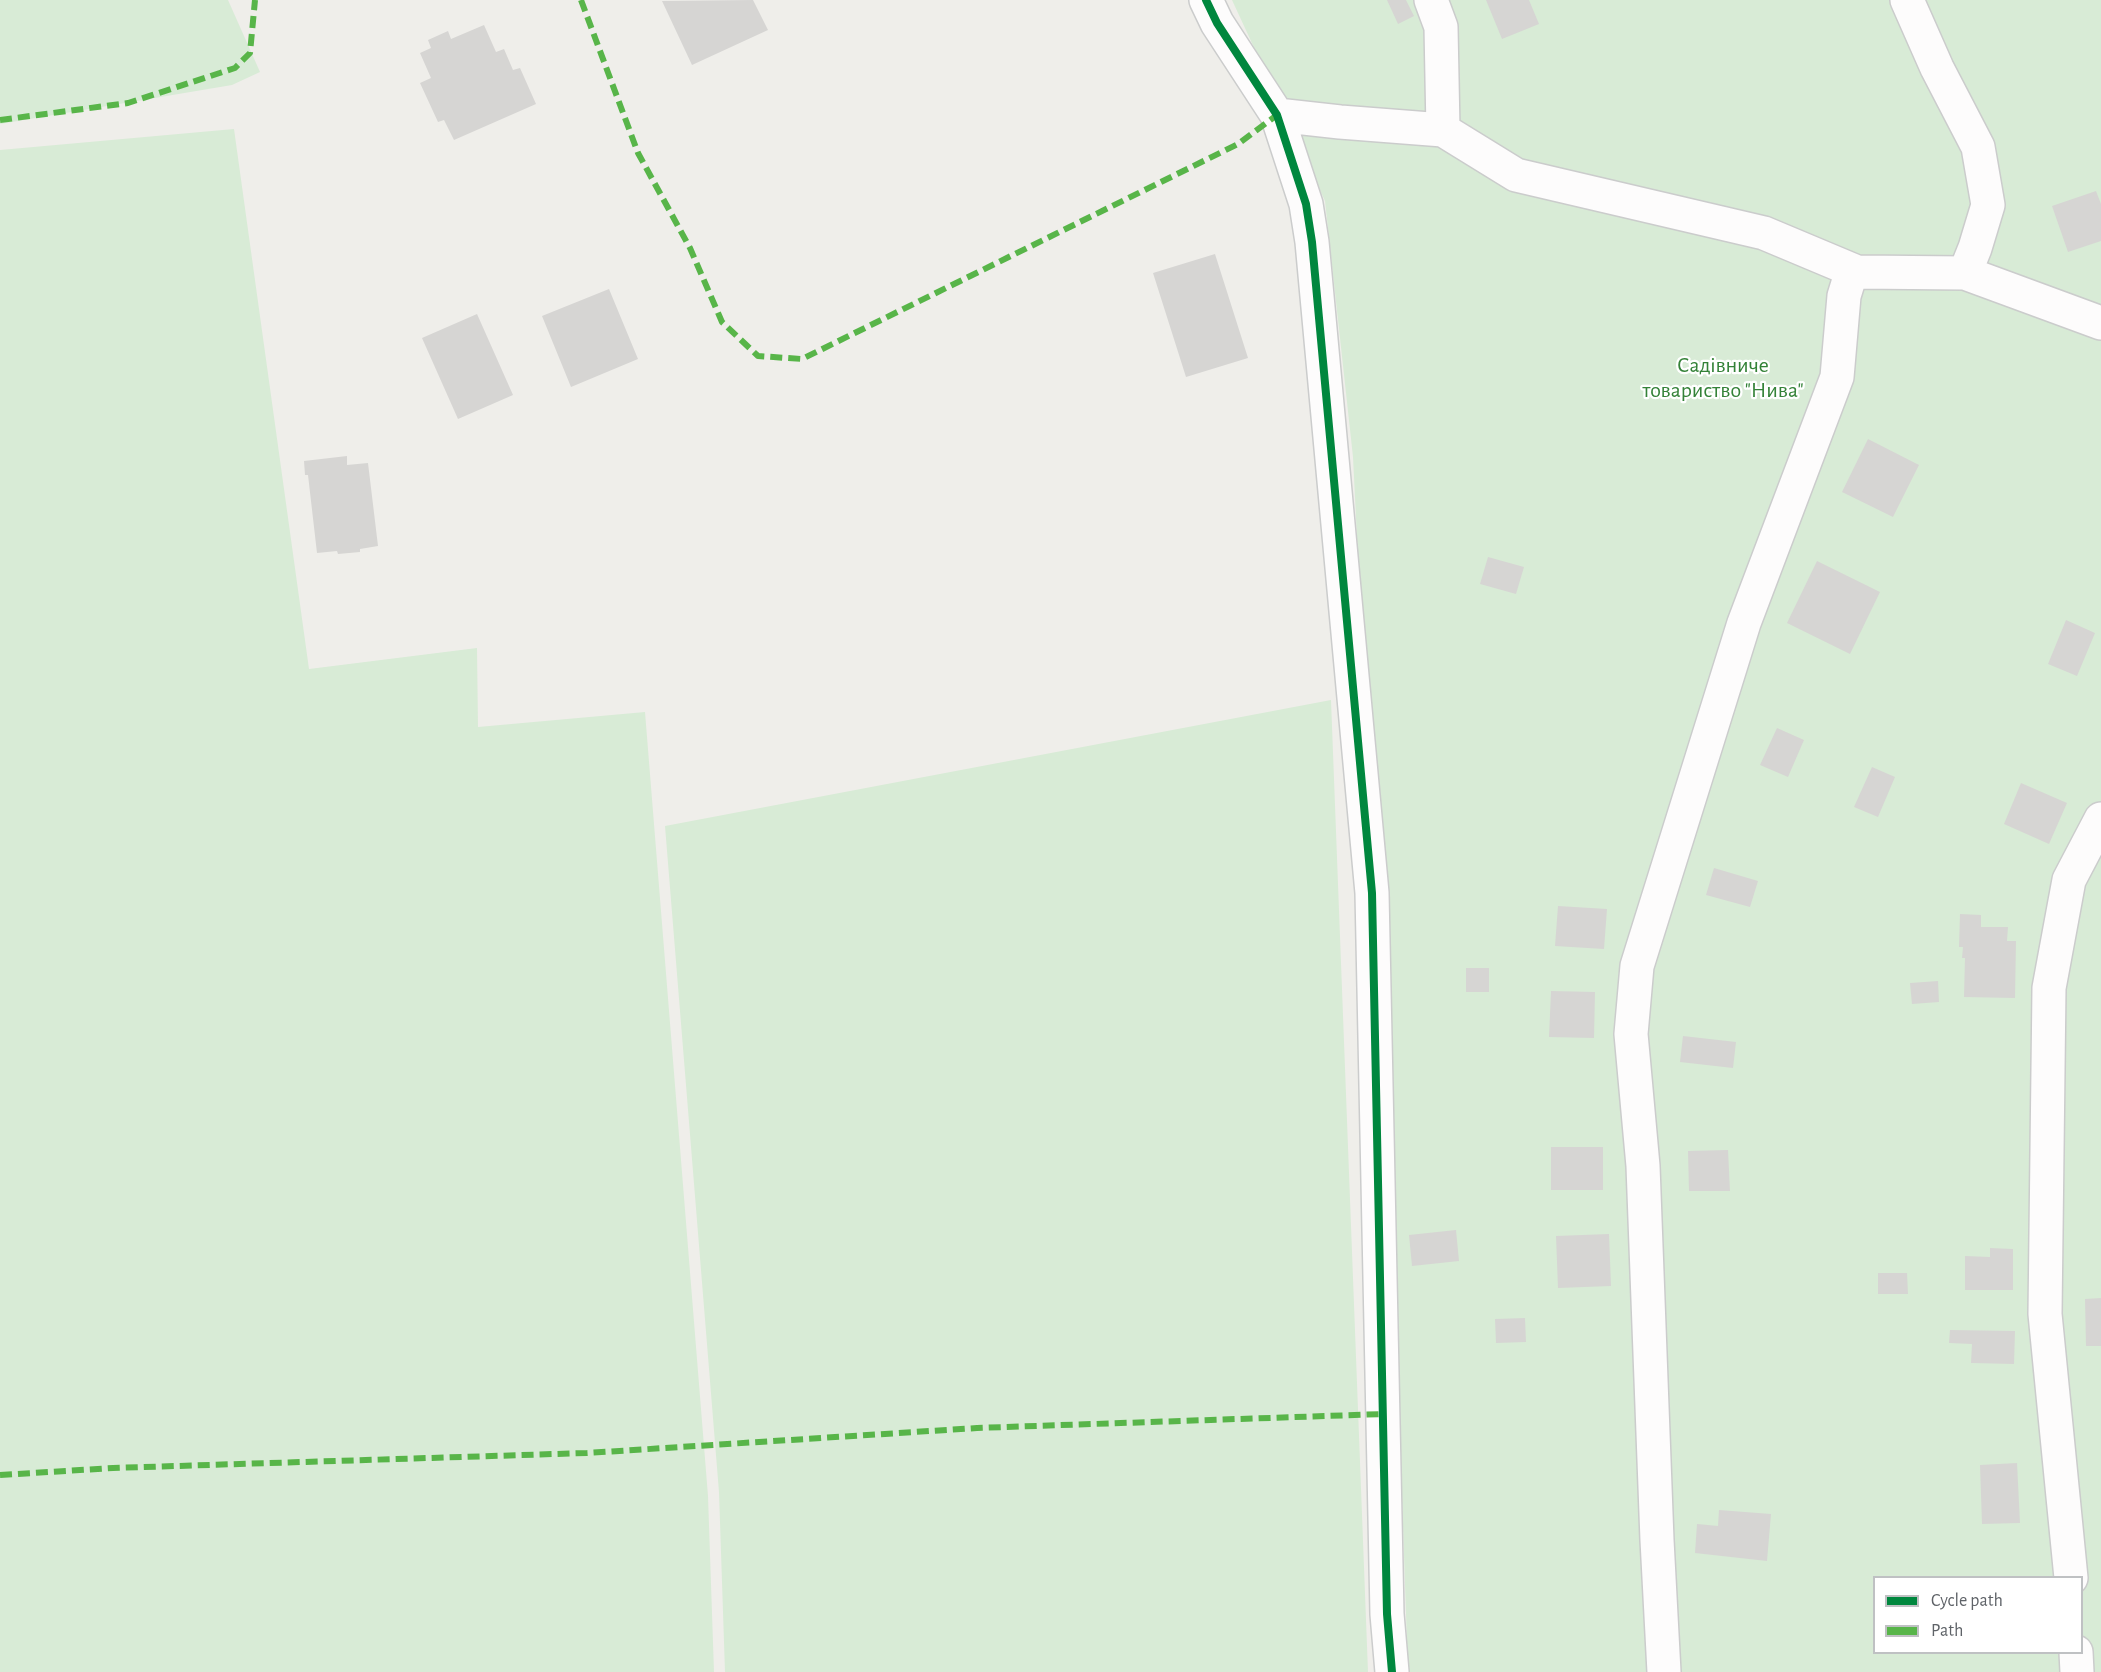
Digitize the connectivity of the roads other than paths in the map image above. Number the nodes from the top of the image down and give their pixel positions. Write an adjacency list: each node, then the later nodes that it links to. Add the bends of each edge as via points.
1 (1206, 0): 4 (street)
2 (1431, 0): 5 (street, via 1441,27)
3 (1907, 0): 7 (street, via 1978,147 1988,205)
4 (1277, 115): 5 (street); 12 (street, via 1306,204 1312,242 1372,893 1387,1614)
5 (1443, 130): 6 (street, via 1516,175 1764,233)
6 (1852, 270): 7 (street); 13 (street, via 1844,296 1837,377 1744,623 1637,966 1631,1034 1643,1166)
7 (1965, 273): 8 (street)
8 (2101, 323)
9 (2101, 819): 10 (street, via 2069,880 2049,988 2044,1314)
10 (2071, 1576)
11 (2076, 1654): 14 (street)
12 (1392, 1672)
13 (1664, 1672)
14 (2077, 1672)

